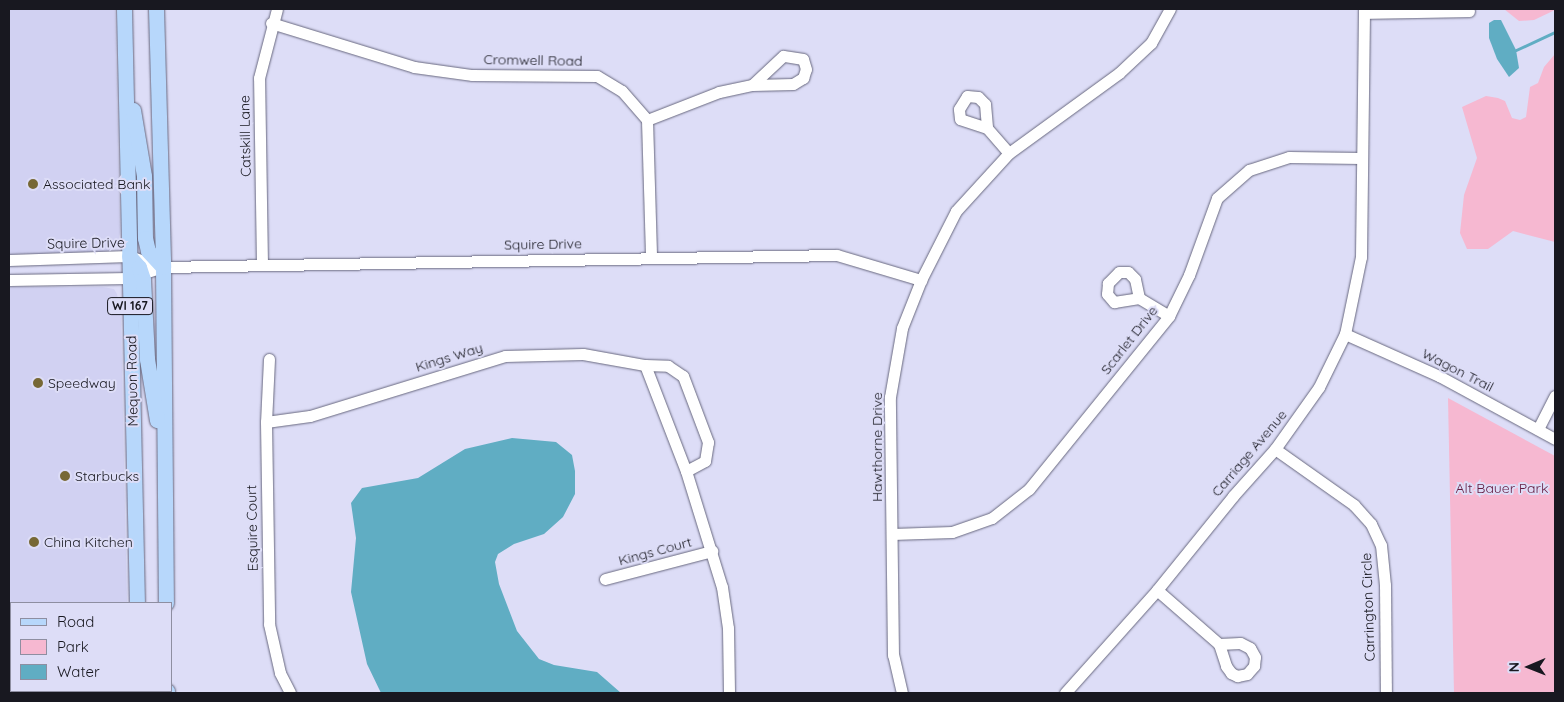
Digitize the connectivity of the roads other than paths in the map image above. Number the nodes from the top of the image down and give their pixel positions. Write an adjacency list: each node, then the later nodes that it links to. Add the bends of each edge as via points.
1 (124, 9): 8 (main road)
2 (156, 9): 18 (main road, WI 167)
3 (277, 9): 7 (street, Catskill Lane)
4 (1170, 9): 12 (street, Hawthorne Drive, via 1151,43 1119,73)
5 (1364, 11): 6 (street); 13 (street, Carriage Avenue)
6 (1469, 11)
7 (271, 24): 10 (street, Cromwell Road, via 414,67 472,75 596,76 622,91); 17 (street, Catskill Lane, via 259,78)
8 (126, 74): 14 (main road); 18 (main road, via 144,176 145,238 148,251)
9 (752, 84): 10 (street, via 719,92)
10 (647, 120): 15 (street)
11 (987, 128): 12 (street)
12 (1009, 153): 21 (street, Hawthorne Drive, via 956,212)
13 (1361, 158): 23 (street, Scarlet Drive, via 1289,157 1249,170 1218,198 1189,275); 24 (street, Carriage Avenue, via 1361,257)
14 (129, 256): 16 (street, Squire Drive); 18 (street, Squire Drive); 19 (main road)
15 (651, 257): 17 (street, Squire Drive); 21 (street, Squire Drive, via 838,255)
16 (9, 260)
17 (262, 265): 18 (street, Squire Drive)
18 (163, 268): 19 (street, Squire Drive); 31 (main road, WI 167)
19 (135, 276): 20 (street, Squire Drive); 31 (main road, via 145,294 146,359); 38 (main road, Mequon Road / WI 167)
20 (9, 280)
21 (921, 280): 34 (street, Hawthorne Drive, via 902,328 890,397)
22 (1139, 298): 23 (street)
23 (1169, 316): 34 (street, Scarlet Drive, via 1029,489 992,518 952,532)
24 (1344, 334): 29 (street, Wagon Trail, via 1439,376); 32 (street, Carriage Avenue, via 1319,387)
25 (269, 359): 28 (street, Esquire Court)
26 (646, 365): 28 (street, Kings Way, via 583,354 505,356 310,416); 33 (street); 33 (street, Kings Way, via 668,366 683,376 708,442 705,461)
27 (1555, 396): 29 (street)
28 (266, 422): 41 (street, Esquire Court, via 269,624 280,673)
29 (1538, 429): 30 (street, Wagon Trail)
30 (1555, 439)
31 (163, 443): 39 (main road, WI 167)
32 (1275, 449): 37 (street, Carriage Avenue); 45 (street, Carrington Circle, via 1354,505 1370,524 1381,545 1385,585)
33 (686, 471): 35 (street)
34 (892, 534): 43 (street, Hawthorne Drive, via 893,655)
35 (712, 550): 36 (street, Kings Court); 42 (street, via 728,628)
36 (605, 580)
37 (1157, 590): 40 (street); 44 (street, Carriage Avenue)
38 (138, 602)
39 (166, 602)
40 (1219, 644)
41 (290, 693)
42 (730, 693)
43 (902, 693)
44 (1066, 693)
45 (1386, 693)

